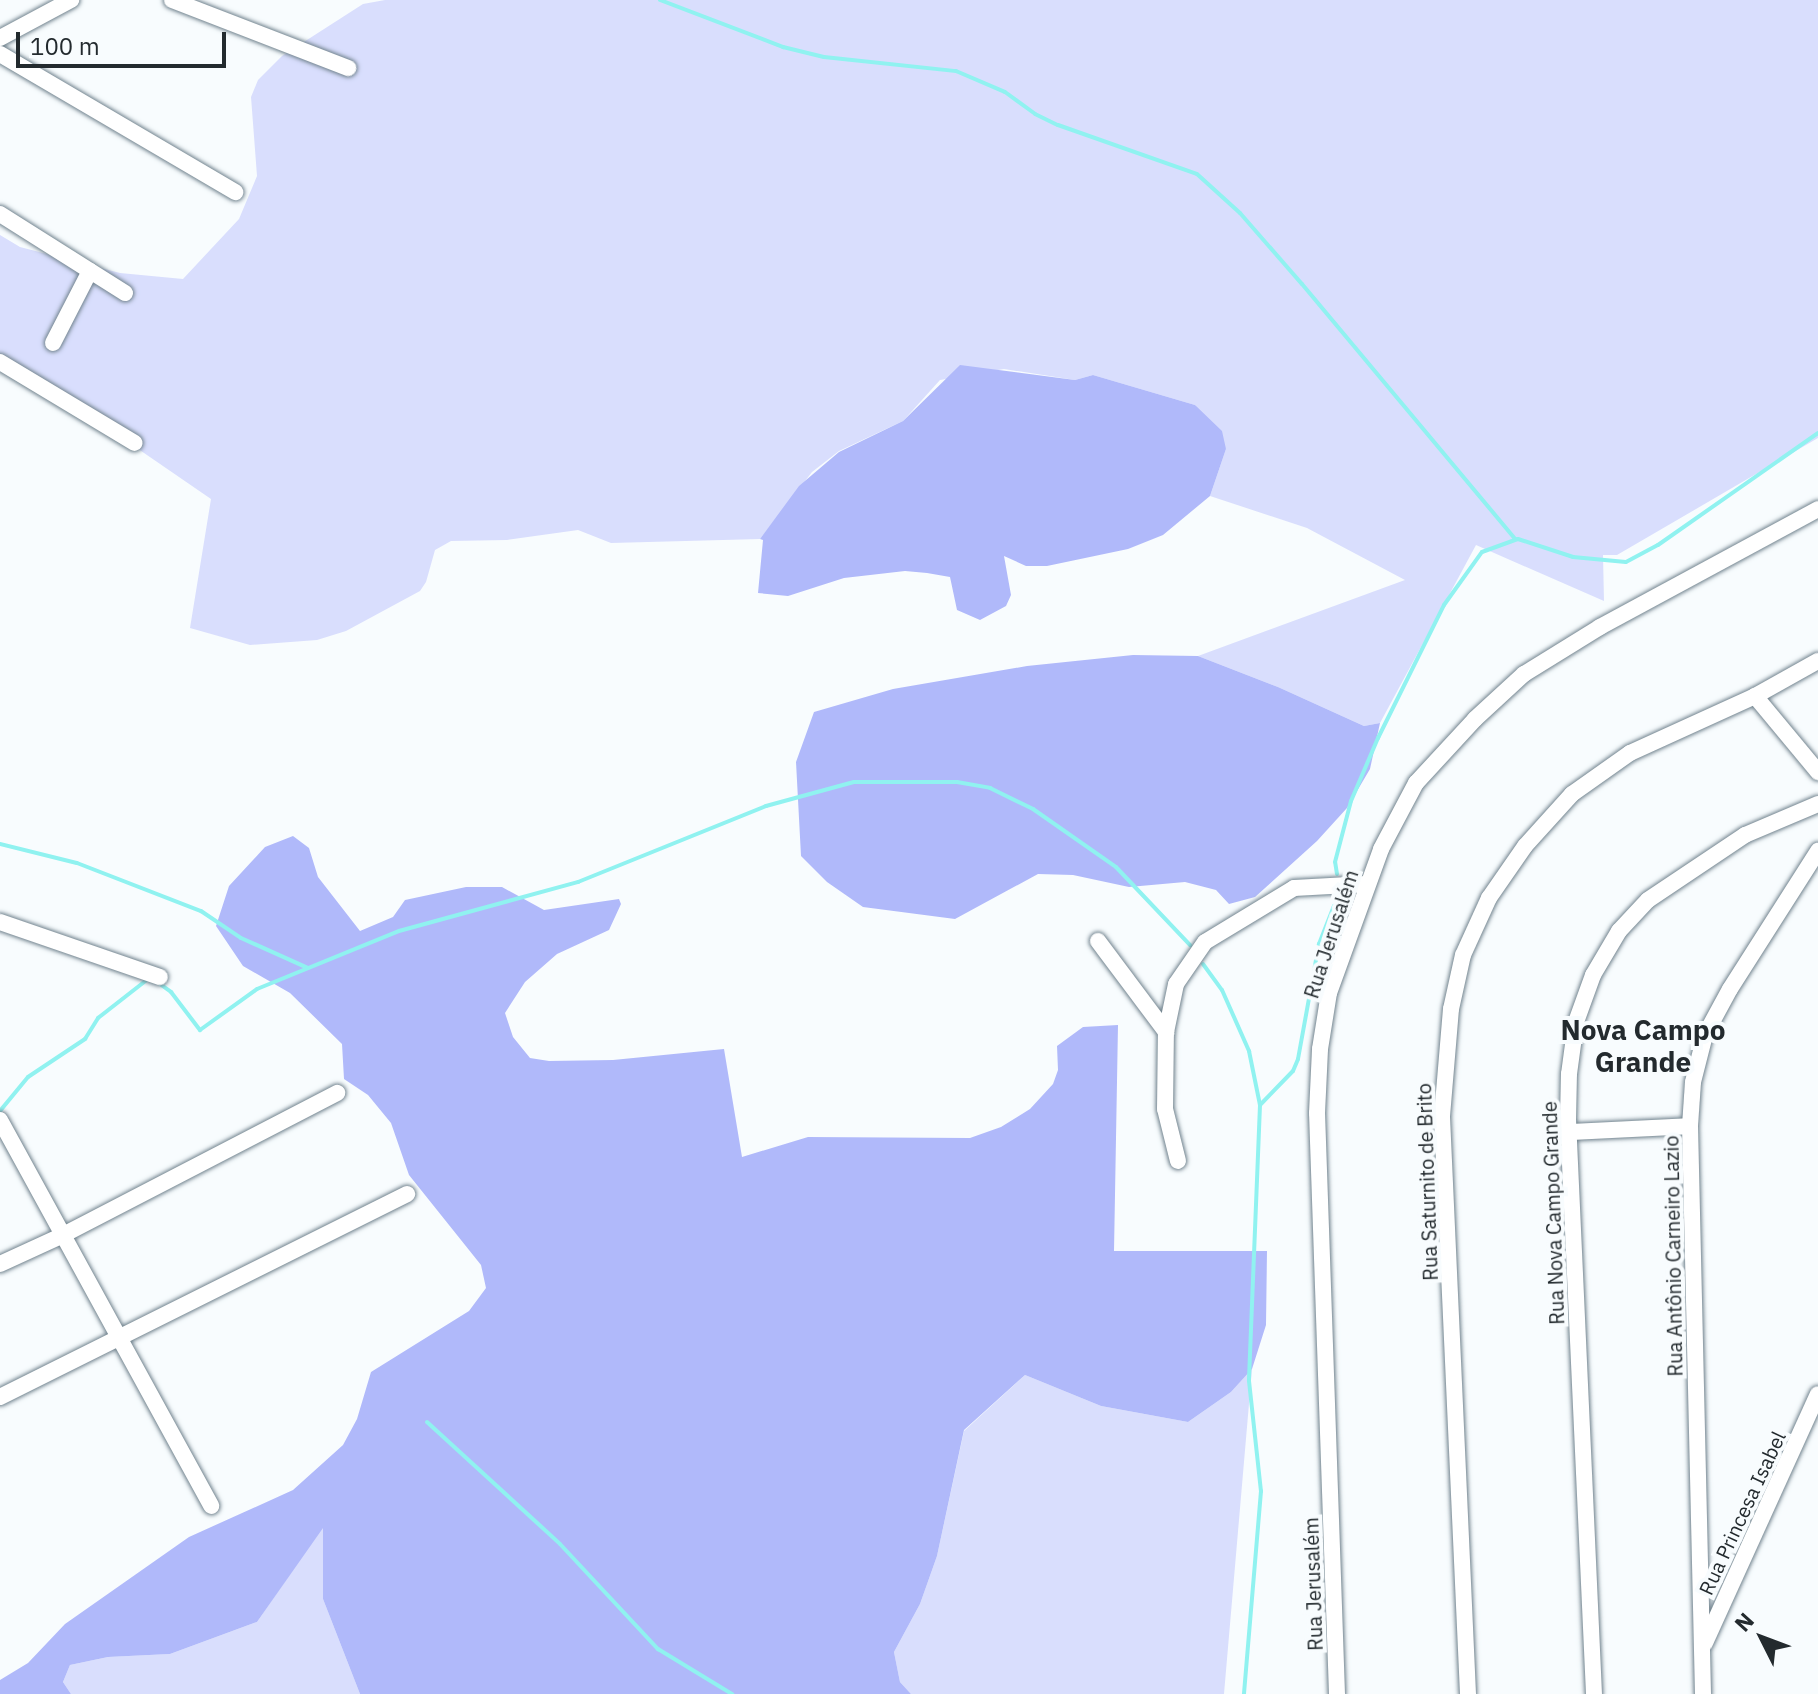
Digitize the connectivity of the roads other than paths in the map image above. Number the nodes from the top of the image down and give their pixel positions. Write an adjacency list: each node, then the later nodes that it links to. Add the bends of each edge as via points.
1 (71, 0): 3 (street)
2 (172, 0): 5 (street)
3 (0, 38)
4 (0, 54): 6 (street)
5 (348, 68)
6 (235, 192)
7 (0, 214): 8 (street)
8 (90, 271): 9 (street); 10 (street)
9 (125, 293)
10 (53, 343)
11 (0, 362): 12 (street)
12 (135, 443)
13 (1818, 509): 19 (street, Rua Jerusalém, via 1524,674 1416,783)
14 (1818, 661): 15 (street, Rua Saturnito de Brito)
15 (1755, 696): 16 (street); 39 (street, Rua Saturnito de Brito, via 1630,753 1572,794 1525,846 1489,898 1463,955 1451,1009 1442,1116)
16 (1818, 772)
17 (1818, 804): 27 (street, Rua Nova Campo Grande, via 1745,835 1693,866 1648,900 1619,931 1593,975 1576,1022)
18 (1818, 851): 26 (street, Rua Antônio Carneiro Lazio, via 1705,1035 1693,1082)
19 (1367, 884): 23 (street, via 1294,888 1205,942 1176,984); 38 (street, Rua Jerusalém, via 1329,993 1317,1097)
20 (0, 922): 22 (street)
21 (1098, 941): 23 (street)
22 (160, 977)
23 (1166, 1032): 28 (street, via 1165,1109)
24 (337, 1093): 30 (street)
25 (0, 1120): 30 (street)
26 (1690, 1126): 27 (street); 36 (street, Rua Antônio Carneiro Lazio)
27 (1569, 1132): 40 (street, Rua Nova Campo Grande)
28 (1178, 1161)
29 (407, 1194): 32 (street)
30 (63, 1235): 31 (street); 32 (street)
31 (0, 1264)
32 (119, 1338): 34 (street); 35 (street)
33 (1818, 1394): 36 (street, Rua Princesa Isabel)
34 (0, 1397)
35 (211, 1506)
36 (1702, 1648): 37 (street, Rua Antônio Carneiro Lazio)
37 (1702, 1692)
38 (1337, 1694)
39 (1468, 1694)
40 (1594, 1694)

